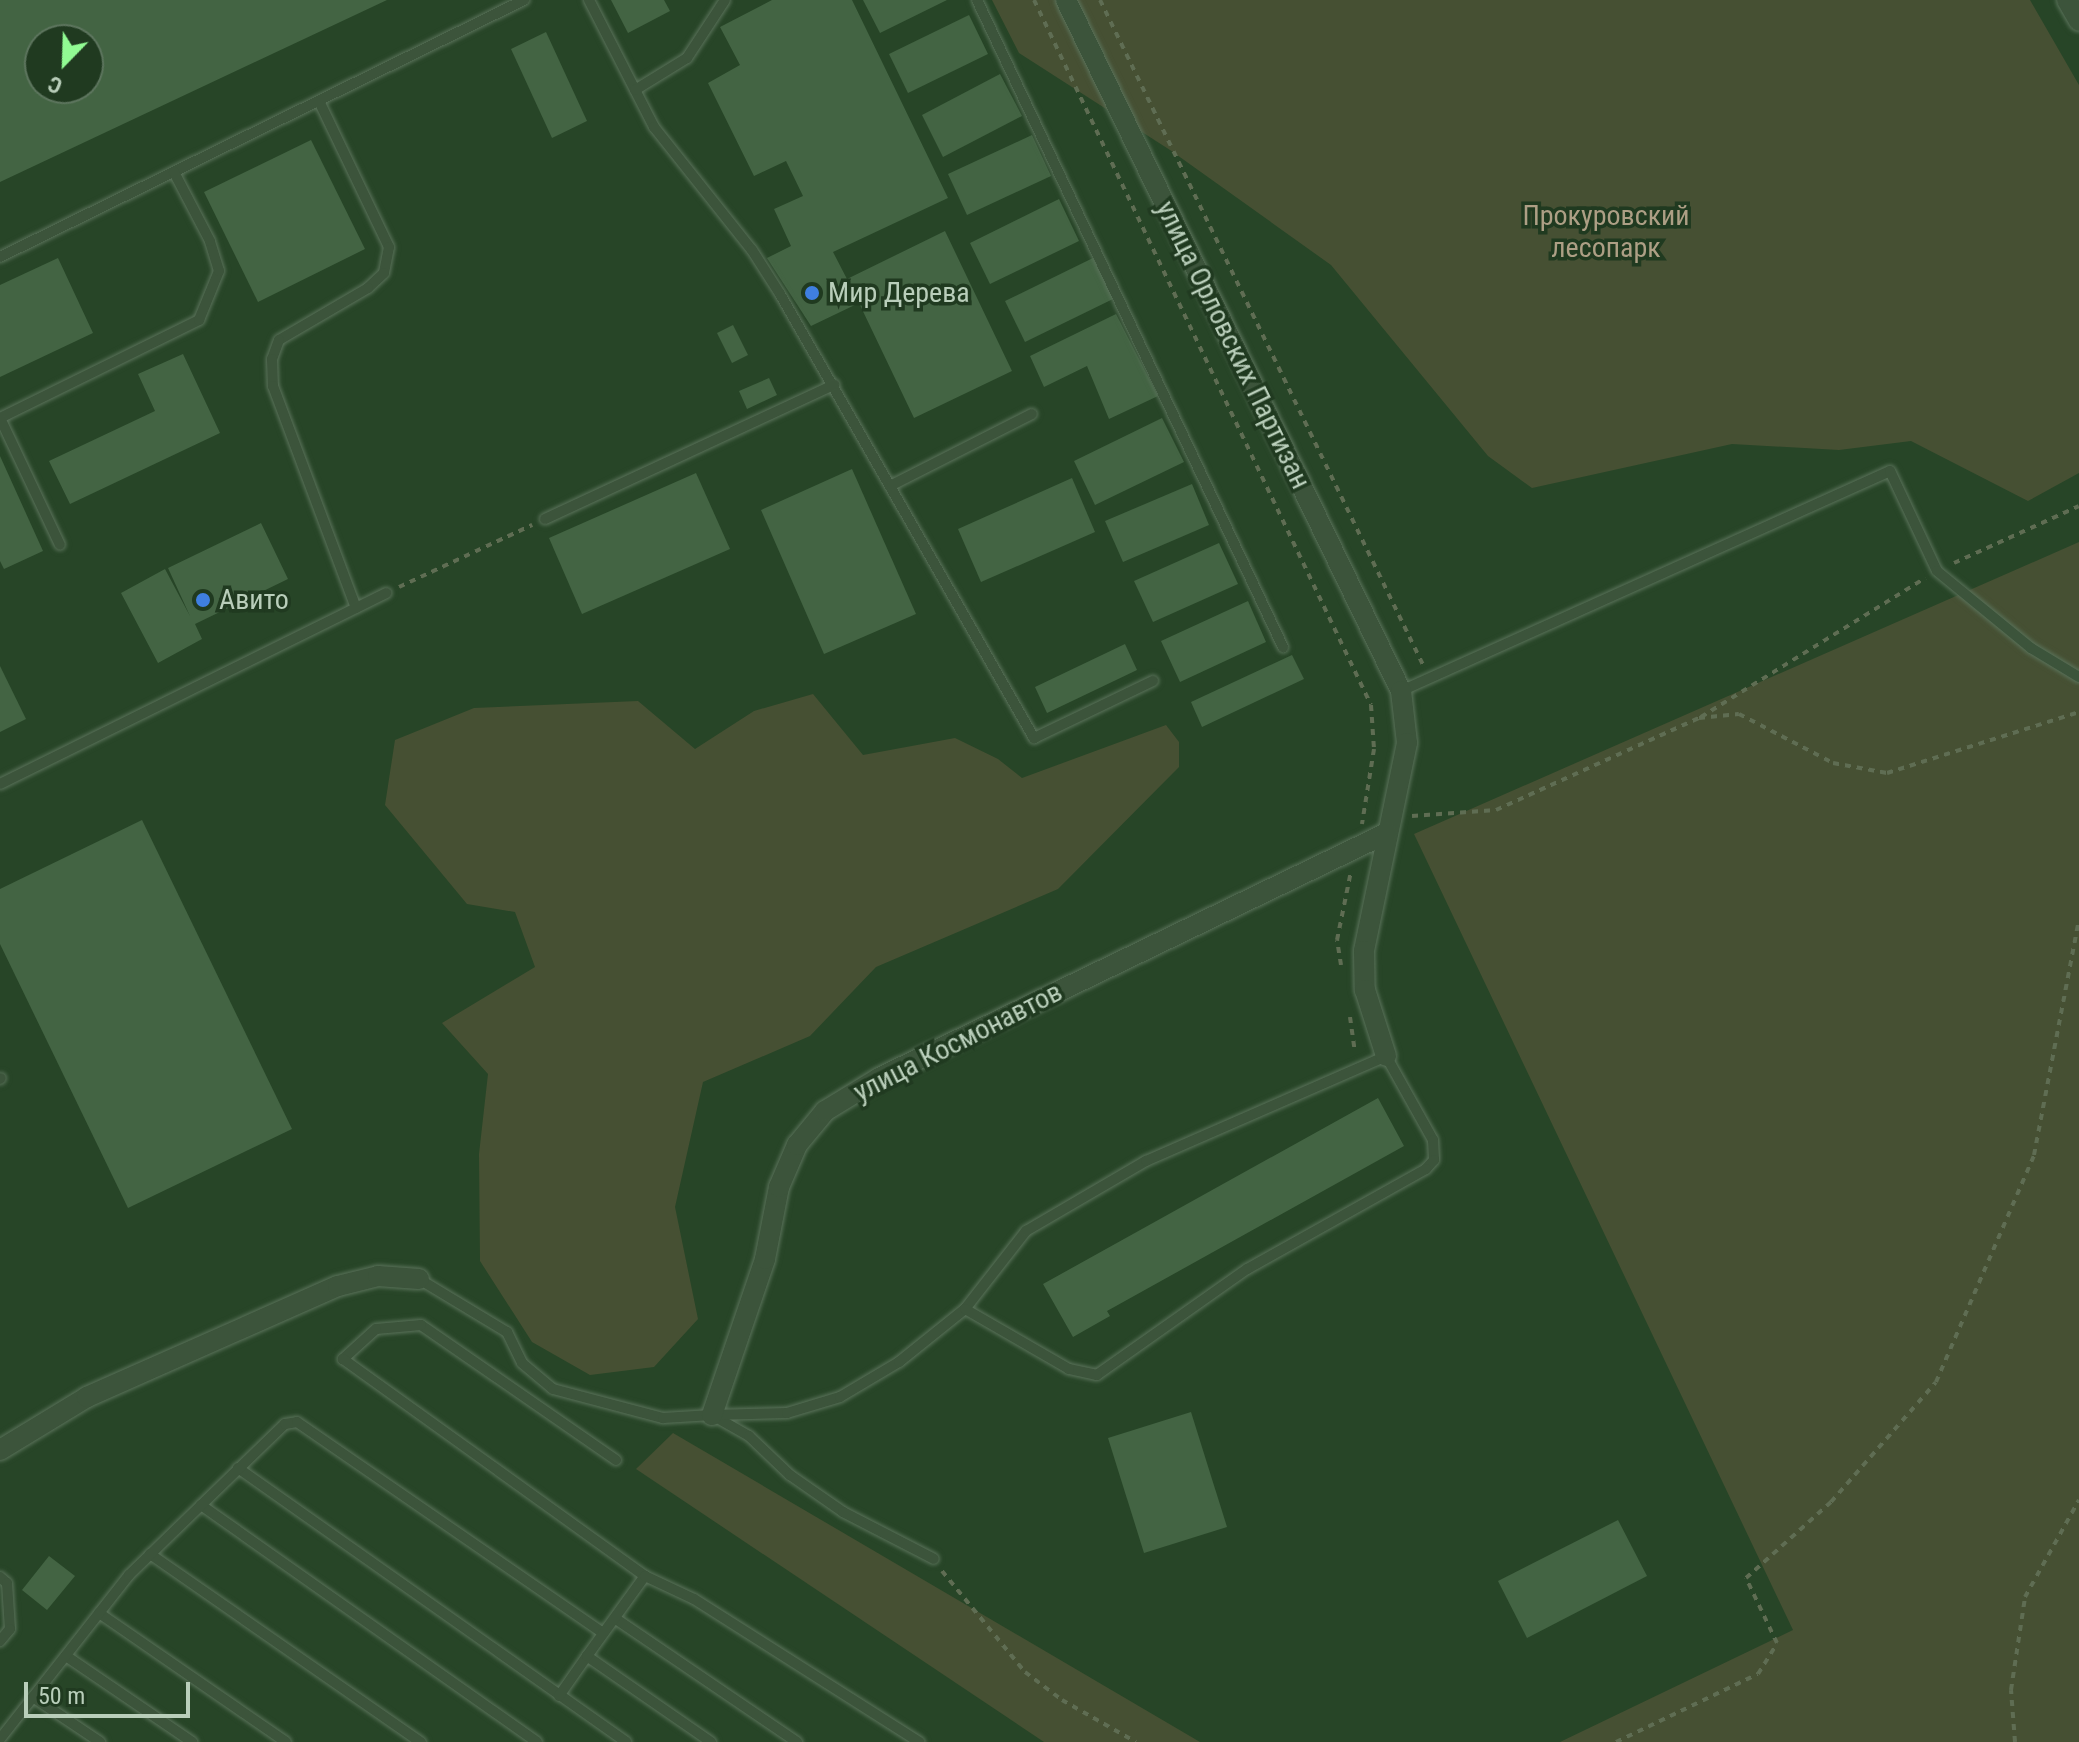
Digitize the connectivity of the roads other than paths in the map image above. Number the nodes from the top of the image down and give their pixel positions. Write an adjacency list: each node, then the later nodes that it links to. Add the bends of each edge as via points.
1 (524, 0): 9 (lane)
2 (589, 0): 8 (lane)
3 (725, 0): 8 (lane, via 687,58)
4 (977, 0): 20 (lane)
5 (1066, 0): 23 (street, улица Орловских Партизан)
6 (2067, 0): 7 (street)
7 (2079, 21)
8 (635, 90): 12 (lane, via 654,127 752,250)
9 (319, 101): 10 (lane); 19 (lane, via 389,247 384,273 368,288 279,340 272,359 273,386)
10 (174, 172): 11 (lane); 14 (lane, via 219,271 199,320)
11 (0, 257)
12 (834, 385): 15 (lane); 16 (lane)
13 (1032, 414): 15 (lane)
14 (0, 418): 17 (lane)
15 (890, 486): 22 (lane, via 1034,738)
16 (545, 519)
17 (60, 545)
18 (386, 593): 19 (lane)
19 (356, 608): 24 (lane)
20 (1283, 647)
21 (2079, 677): 23 (lane, via 2031,648 1937,571 1890,471)
22 (1153, 681)
23 (1401, 691): 25 (street, улица Орловских Партизан, via 1407,743)
24 (0, 784)
25 (1390, 825): 26 (street, улица Орловских Партизан, via 1364,951 1365,990); 29 (street, улица Космонавтов, via 1358,847 879,1078 825,1111 797,1145 779,1187 757,1288)
26 (1386, 1056): 28 (lane, via 1146,1161 1026,1231); 28 (lane, via 1433,1140 1434,1160 1247,1269 1108,1370 1085,1375 1069,1369)
27 (419, 1279): 29 (lane, via 507,1332 522,1363 553,1389 663,1418); 30 (street, via 378,1276 338,1286 87,1397)
28 (965, 1309): 29 (lane, via 899,1362 840,1397 787,1413)
29 (712, 1415): 35 (lane, via 749,1436 790,1475 843,1512)
30 (0, 1450)
31 (616, 1460): 36 (lane, via 421,1325 376,1329 343,1359)
32 (238, 1468): 33 (lane); 40 (lane, via 285,1424 297,1422); 44 (lane)
33 (201, 1505): 34 (lane); 51 (lane)
34 (150, 1554): 38 (lane); 50 (lane)
35 (934, 1559)
36 (645, 1576): 39 (lane); 55 (lane, via 694,1599)
37 (0, 1577): 41 (lane, via 7,1583 10,1629)
38 (99, 1613): 42 (lane); 49 (lane)
39 (616, 1619): 40 (lane); 54 (lane)
40 (603, 1633): 43 (lane)
41 (0, 1641)
42 (66, 1656): 45 (lane); 48 (lane)
43 (587, 1656): 44 (lane); 53 (lane)
44 (559, 1696): 52 (lane)
45 (33, 1697): 46 (lane); 47 (lane)
46 (0, 1739)
47 (100, 1742)
48 (192, 1742)
49 (286, 1742)
50 (421, 1742)
51 (537, 1742)
52 (626, 1742)
53 (711, 1742)
54 (797, 1742)
55 (919, 1742)

